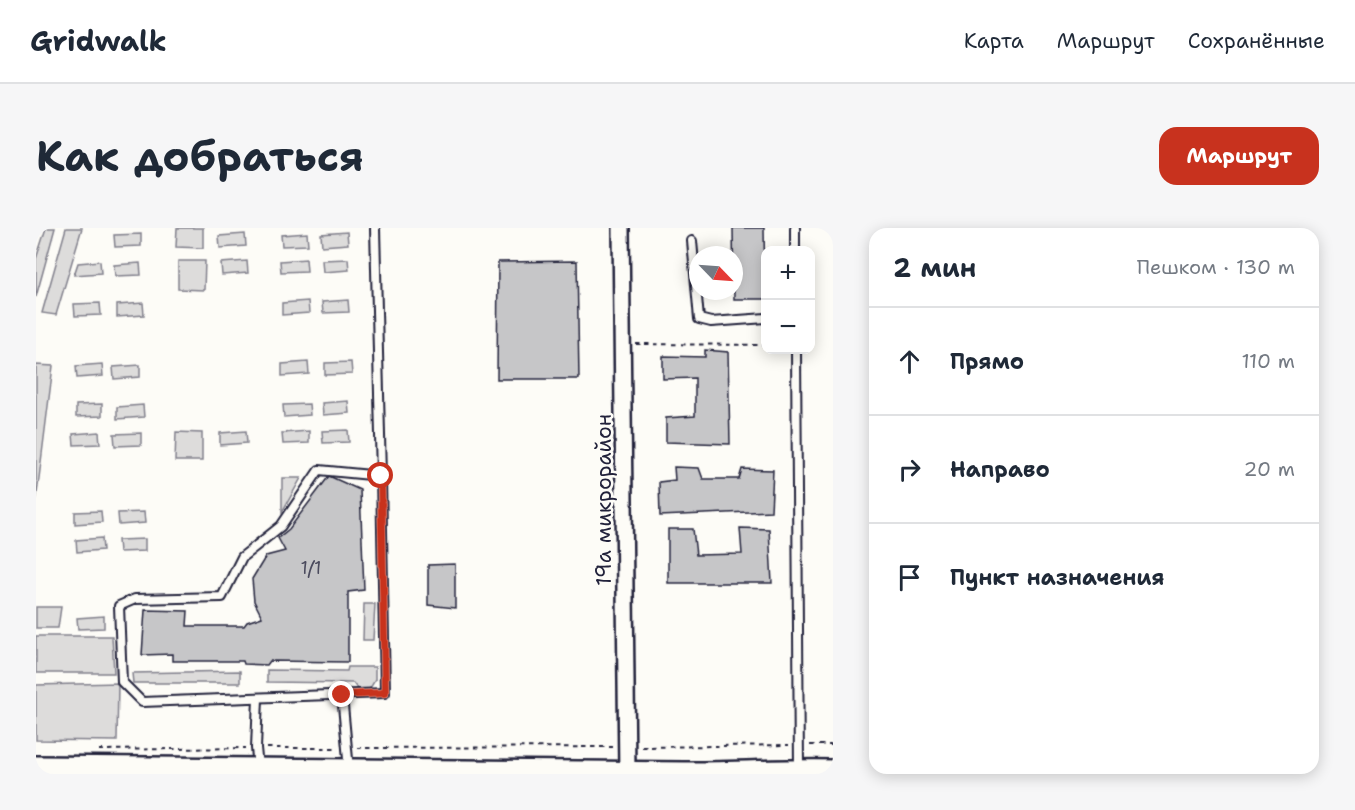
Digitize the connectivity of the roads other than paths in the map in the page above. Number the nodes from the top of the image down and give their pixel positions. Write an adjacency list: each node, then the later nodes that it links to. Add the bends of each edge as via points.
1 (375, 228): 8 (lane)
2 (621, 228): 15 (street, 19а микрорайон)
3 (795, 228): 5 (lane)
4 (692, 241): 6 (lane, via 699,319 711,322)
5 (795, 246)
6 (761, 318)
7 (795, 354): 13 (lane, via 798,745)
8 (381, 476): 9 (lane, via 385,693); 10 (lane, via 319,470 281,526 242,557 222,597 135,599 119,606 122,682 142,702)
9 (342, 695): 10 (lane); 14 (lane)
10 (258, 698): 12 (lane)
11 (36, 767): 12 (street)
12 (258, 769): 14 (street)
13 (816, 771): 15 (street)
14 (349, 772): 15 (street)
15 (627, 772)

